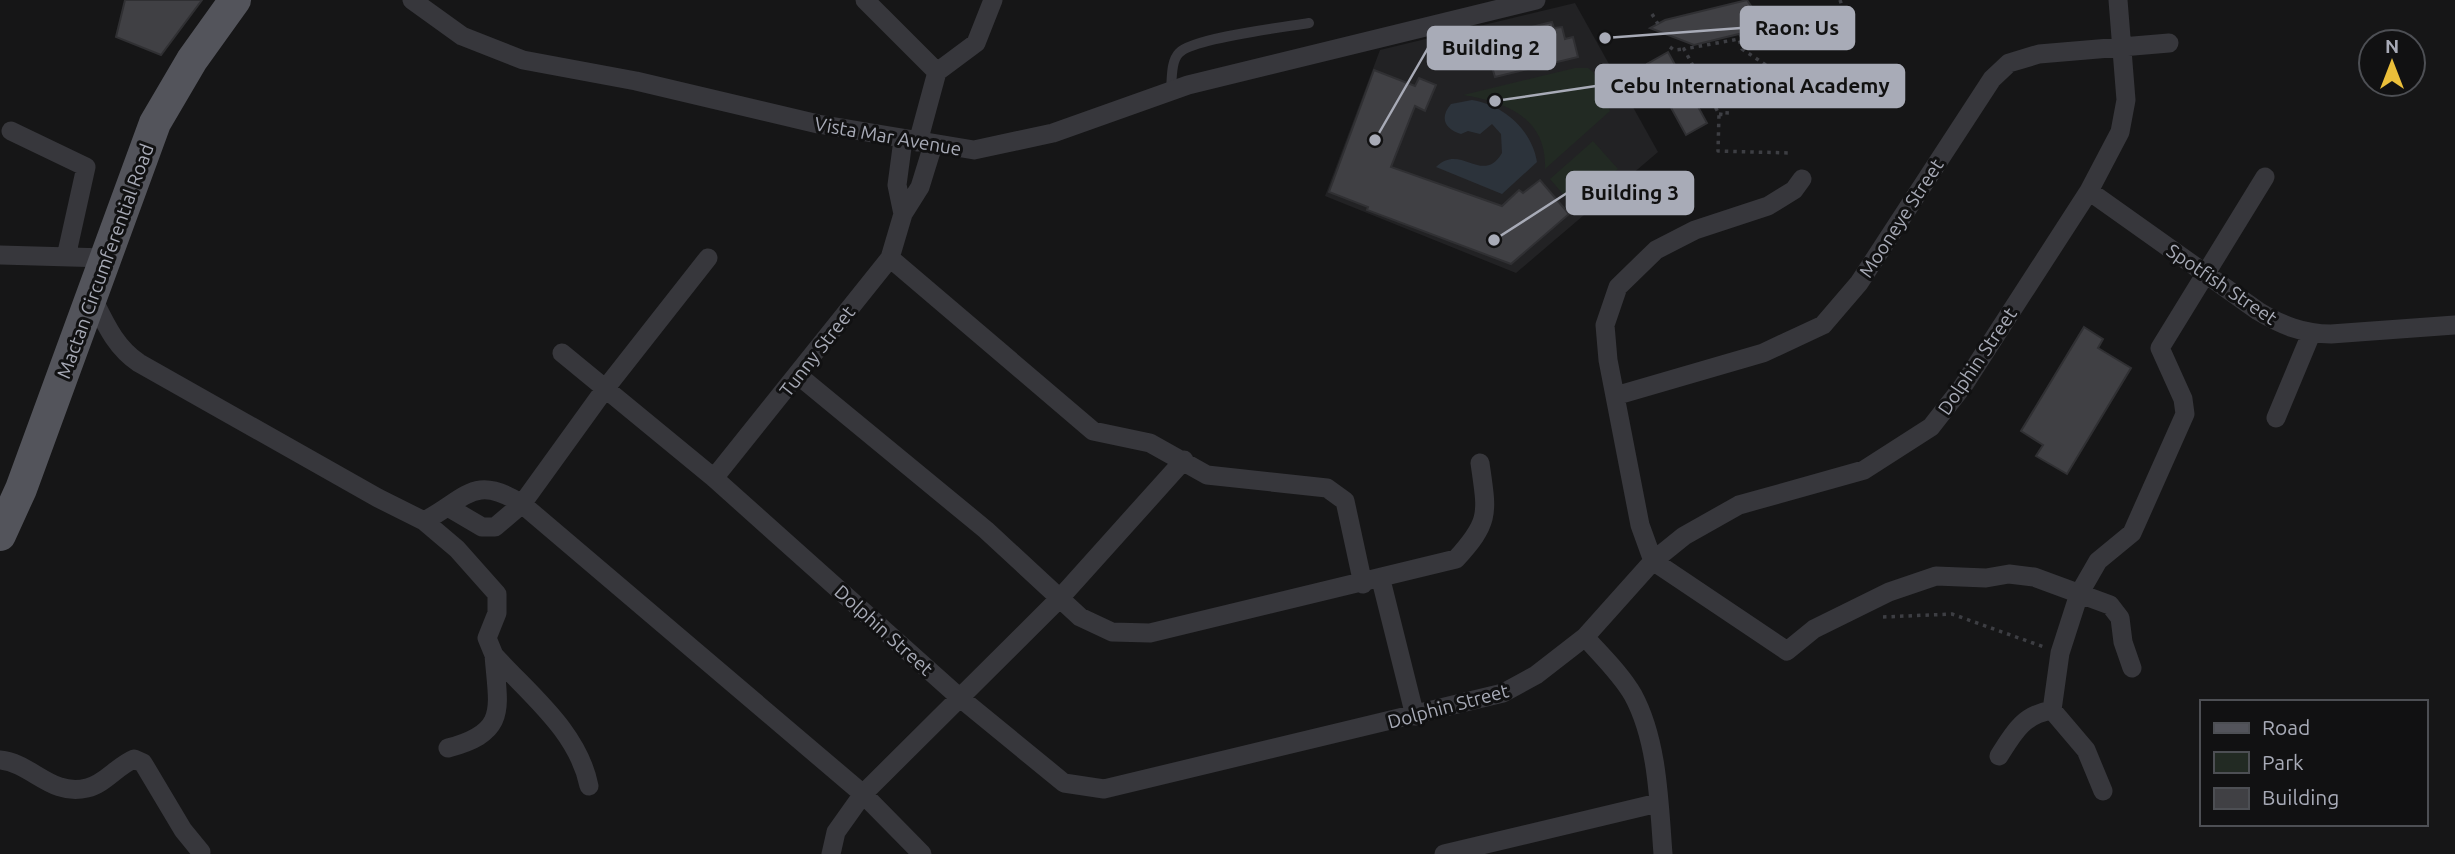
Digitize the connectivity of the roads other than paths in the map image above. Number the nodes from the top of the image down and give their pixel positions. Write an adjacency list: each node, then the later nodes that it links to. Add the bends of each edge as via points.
1 (235, 0): 20 (main road, Mactan Circumferential Road, via 155,123)
2 (412, 0): 13 (street, Vista Mar Avenue, via 462,36 523,60)
3 (865, 0): 10 (street)
4 (993, 0): 10 (street, via 976,43)
5 (1536, 0): 11 (street, Vista Mar Avenue)
6 (2118, 0): 9 (street, Dolphin Street)
7 (1309, 23): 11 (lane, via 1184,48 1175,60)
8 (2169, 43): 9 (street, Mooneye Street)
9 (2123, 47): 16 (street, Dolphin Street, via 2124,118); 30 (street, Mooneye Street, via 2039,54 2000,68 1859,283 1823,325 1763,353)
10 (937, 72): 13 (street)
11 (1171, 90): 13 (street, Vista Mar Avenue, via 1076,125 1001,146 974,150)
12 (11, 131): 19 (street, via 86,167)
13 (918, 142): 17 (street, Tunny Street, via 920,187); 17 (street, Tunny Street, via 897,185)
14 (2265, 177): 23 (street)
15 (1802, 179): 30 (street, via 1794,190 1768,205 1673,241 1626,276 1612,298 1605,325)
16 (2089, 191): 23 (street, Spotfish Street); 39 (street, Dolphin Street, via 1963,386 1931,427 1864,470 1761,498 1721,514)
17 (903, 214): 22 (street, Tunny Street)
18 (0, 255): 19 (street)
19 (66, 257): 20 (street)
20 (106, 258): 24 (main road, Mactan Circumferential Road)
21 (708, 258): 29 (street)
22 (890, 258): 28 (street, Tunny Street); 32 (street, via 1093,430 1150,443)
23 (2205, 275): 26 (street, Spotfish Street, via 2272,320); 41 (street, via 2160,348 2185,414 2133,533 2098,561)
24 (92, 297): 37 (street, via 125,354); 38 (main road, Mactan Circumferential Road)
25 (2455, 326): 26 (street, Spotfish Street)
26 (2311, 334): 31 (street)
27 (562, 353): 29 (street, Dolphin Street)
28 (799, 376): 34 (street, Tunny Street); 42 (street, via 986,530)
29 (605, 389): 34 (street, Dolphin Street); 35 (street)
30 (1615, 396): 39 (street, via 1640,525)
31 (2276, 418)
32 (1184, 460): 40 (street, via 1207,475 1328,488 1345,501); 42 (street)
33 (1480, 463): 40 (street, via 1485,501 1481,532 1456,559)
34 (714, 478): 46 (street, Dolphin Street)
35 (522, 504): 36 (street, via 499,491 482,488); 36 (street, via 495,527 482,527); 54 (street)
36 (448, 507): 37 (street)
37 (424, 521): 44 (street, via 498,593 497,613 487,638)
38 (0, 535)
39 (1653, 561): 41 (street, via 1787,651 1814,629 1889,592 1936,576 2034,577); 43 (street, Dolphin Street)
40 (1372, 582): 42 (street, via 1150,633 1112,632 1080,617); 48 (street)
41 (2079, 594): 45 (street, via 2110,605 2120,618); 47 (street, via 2060,653)
42 (1060, 598): 46 (street)
43 (1585, 637): 48 (street, Dolphin Street, via 1520,686); 55 (street, via 1631,692 1640,712)
44 (494, 655): 49 (street, via 496,718 488,731); 52 (street, via 569,735 585,765)
45 (2132, 668)
46 (960, 697): 48 (street, Dolphin Street, via 1064,783 1104,789); 54 (street)
47 (2052, 710): 50 (street, via 2032,714); 53 (street, via 2086,750)
48 (1415, 716)
49 (448, 748)
50 (1999, 756)
51 (0, 760): 56 (street, via 11,761 54,786 86,789 124,763 143,763)
52 (589, 786)
53 (2103, 791)
54 (863, 794): 57 (street, via 836,832); 58 (street)
55 (1658, 803): 59 (street); 60 (street)
56 (201, 852)
57 (831, 854)
58 (922, 854)
59 (1444, 854)
60 (1663, 854)

